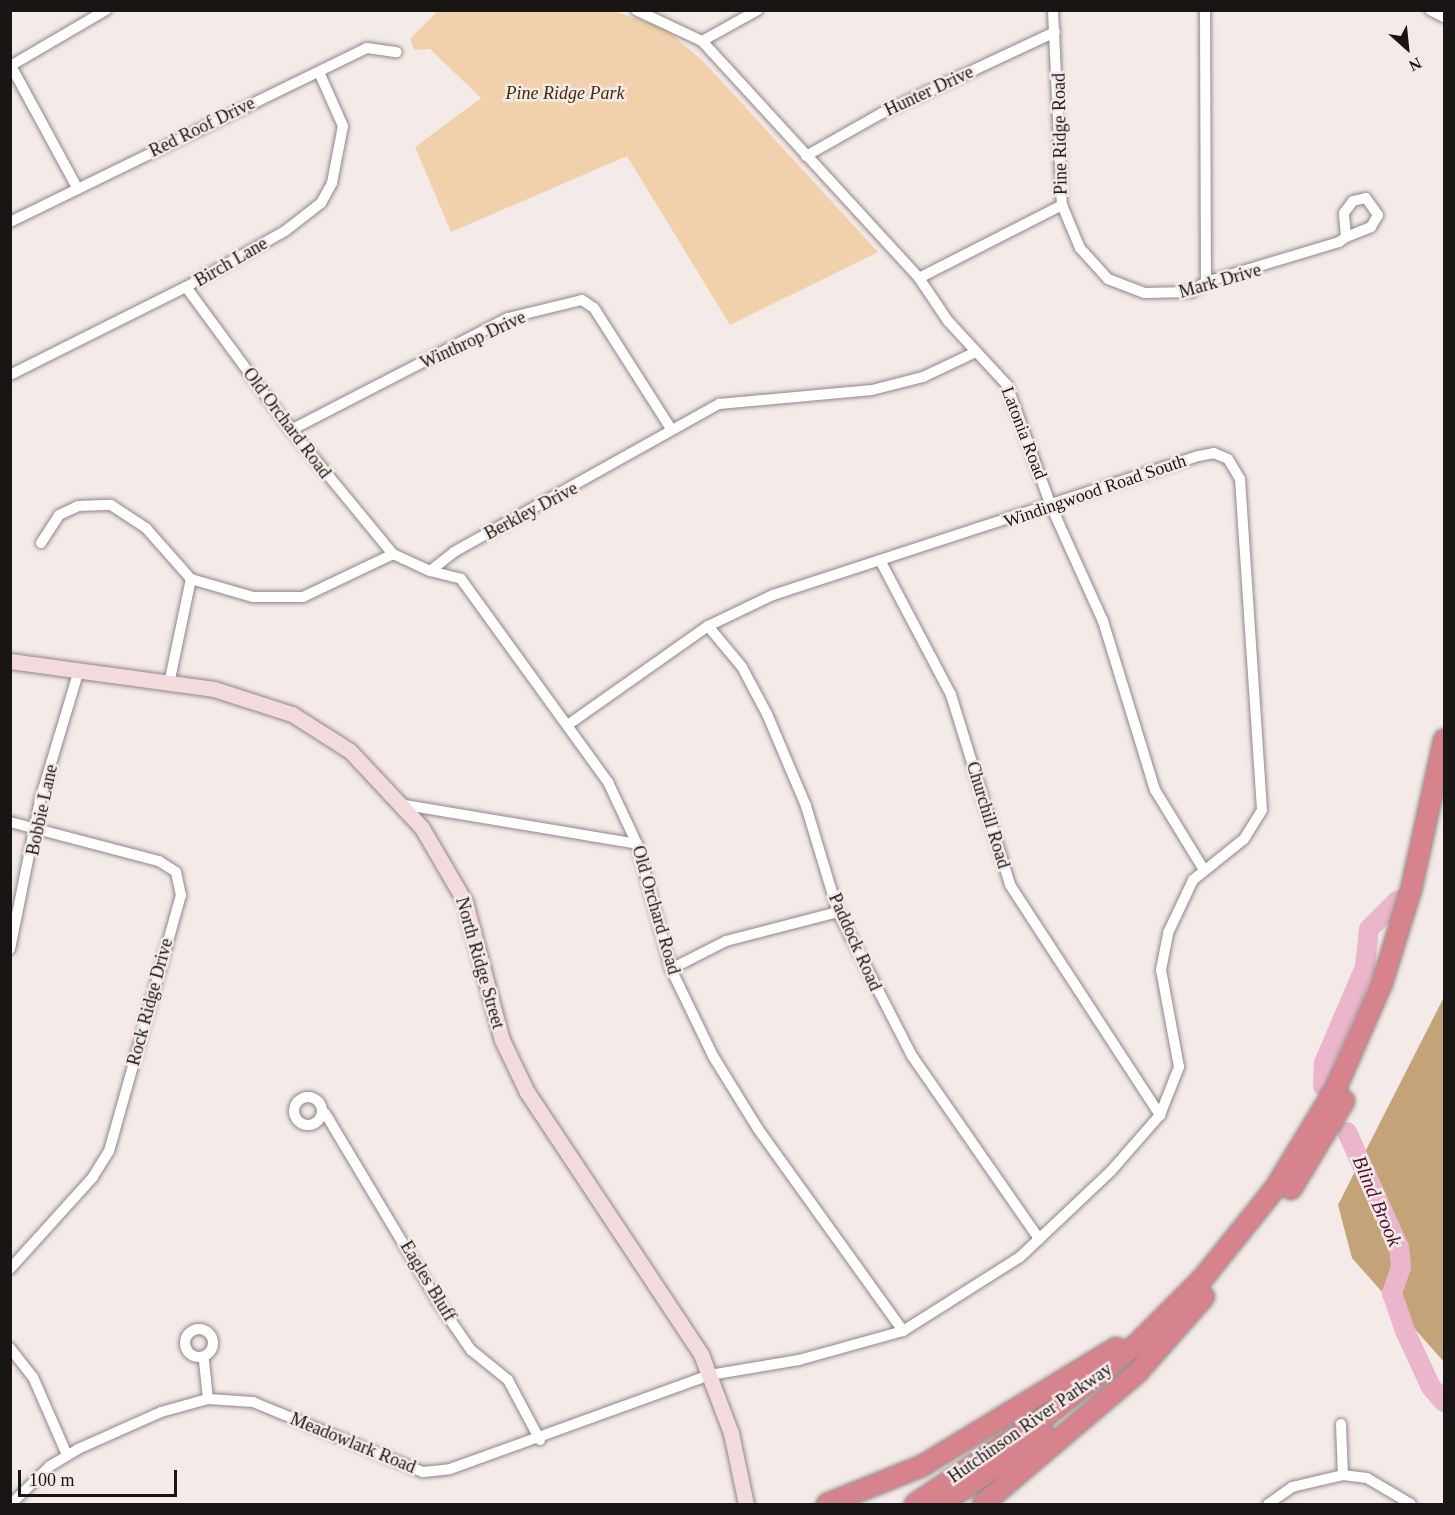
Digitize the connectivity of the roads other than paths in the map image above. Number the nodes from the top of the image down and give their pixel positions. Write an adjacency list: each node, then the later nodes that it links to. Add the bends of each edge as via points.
1 (106, 10): 11 (street)
2 (636, 10): 9 (street)
3 (758, 10): 9 (street)
4 (1053, 10): 8 (street, Pine Ridge Road)
5 (1205, 10): 19 (street)
6 (1430, 10): 7 (street)
7 (1444, 18)
8 (1055, 32): 13 (street, Hunter Drive, via 882,113); 15 (street, Pine Ridge Road)
9 (702, 41): 13 (street, Latonia Road)
10 (397, 52): 12 (street, Red Roof Drive, via 367,48)
11 (11, 65): 14 (street)
12 (320, 72): 14 (street, Red Roof Drive); 20 (street, Birch Lane, via 343,126 332,183 321,203 285,231)
13 (806, 156): 18 (street, Latonia Road)
14 (78, 189): 16 (street, Red Roof Drive)
15 (1062, 205): 18 (street, Pine Ridge Road); 19 (street, Mark Drive, via 1080,248 1124,289 1178,295)
16 (10, 222)
17 (1346, 237): 19 (street, Mark Drive, via 1252,273)
18 (919, 278): 21 (street, Latonia Road)
19 (1206, 282)
20 (186, 287): 22 (street, Birch Lane); 24 (street, Old Orchard Road)
21 (976, 352): 23 (street, Berkley Drive, via 923,377 872,390 719,404); 25 (street, Latonia Road, via 1014,397)
22 (10, 375)
23 (671, 429): 24 (street, Winthrop Drive, via 594,308 582,300 508,318); 29 (street, Berkley Drive)
24 (291, 430): 27 (street, Old Orchard Road)
25 (1051, 506): 28 (street, Windingwood Road South); 42 (street, Latonia Road, via 1103,621 1155,790); 42 (street, Windingwood Road South, via 1214,453 1237,471 1244,498 1262,810 1244,839)
26 (41, 543): 30 (street, via 59,515 78,506 111,505 146,528)
27 (393, 554): 29 (street); 30 (street, via 303,597 282,600)
28 (881, 562): 31 (street, Windingwood Road South, via 773,595); 47 (street, Churchill Road, via 951,695 1010,885)
29 (430, 571): 35 (street, Old Orchard Road, via 461,579)
30 (191, 579): 34 (street)
31 (708, 626): 35 (street, Windingwood Road South); 43 (street, Paddock Road, via 741,667 767,714 806,806)
32 (10, 661): 33 (street, North Ridge Street)
33 (78, 673): 34 (street, North Ridge Street); 40 (street, Bobbie Lane, via 40,800)
34 (169, 684): 38 (street, North Ridge Street, via 251,699 314,724 350,751)
35 (569, 724): 41 (street, Old Orchard Road, via 608,782)
36 (1444, 740): 48 (highway, Hutchinson River Parkway, via 1411,891 1376,1001 1317,1122)
37 (1444, 802): 51 (highway, Hutchinson River Parkway, via 1409,947 1358,1074 1290,1190)
38 (398, 804): 41 (street); 55 (street, North Ridge Street, via 440,851 454,878 502,1040 527,1092)
39 (10, 822): 40 (street, Rock Ridge Drive)
40 (38, 830): 44 (street, Bobbie Lane); 50 (street, Rock Ridge Drive, via 159,861 176,872 181,895 109,1151 93,1177)
41 (637, 844): 45 (street, Old Orchard Road)
42 (1204, 870): 47 (street, via 1193,880 1161,957 1179,1067)
43 (838, 912): 45 (street, via 726,941); 49 (street, Paddock Road, via 912,1056)
44 (10, 949)
45 (670, 969): 52 (street, Old Orchard Road, via 713,1056 758,1129)
46 (326, 1113): 58 (street, Eagles Bluff, via 438,1302 471,1350 508,1380)
47 (1160, 1114): 49 (street, Meadowlark Road)
48 (1242, 1233): 63 (highway, via 1144,1325 1085,1369 911,1472); 64 (highway, Hutchinson River Parkway, via 1178,1305 1107,1370)
49 (1039, 1239): 52 (street, Meadowlark Road, via 977,1287)
50 (10, 1269)
51 (1204, 1297): 65 (highway, Hutchinson River Parkway, via 1105,1389); 66 (highway, via 1138,1372)
52 (903, 1331): 55 (street, Meadowlark Road, via 799,1360)
53 (10, 1348): 59 (street, via 33,1377)
54 (204, 1361): 56 (street)
55 (710, 1375): 58 (street, Meadowlark Road); 62 (street, North Ridge Street, via 731,1433)
56 (208, 1399): 58 (street, Meadowlark Road, via 253,1402 423,1472 450,1469); 59 (street, Meadowlark Road, via 160,1412)
57 (1341, 1424): 60 (street)
58 (540, 1440)
59 (68, 1455): 61 (street, Meadowlark Road)
60 (1343, 1475): 67 (street, via 1292,1487); 68 (street, via 1367,1478)
61 (11, 1504)
62 (746, 1504)
63 (826, 1504)
64 (915, 1504)
65 (942, 1504)
66 (983, 1504)
67 (1268, 1504)
68 (1411, 1504)

